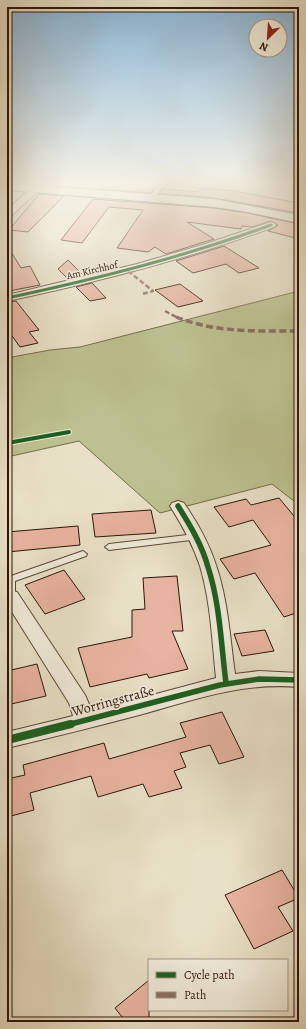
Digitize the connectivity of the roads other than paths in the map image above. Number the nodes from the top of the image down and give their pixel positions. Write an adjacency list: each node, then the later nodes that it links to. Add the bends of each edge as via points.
1 (253, 231): 2 (street, Am Kirchhof, via 158,263)
2 (7, 298)
3 (178, 506): 4 (street)
4 (196, 537): 5 (lane); 9 (street, via 208,565 217,603)
5 (109, 547)
6 (84, 554): 7 (lane, Worringstraße, via 11,579)
7 (9, 596): 10 (street, Worringstraße, via 22,610 78,702)
8 (299, 680): 9 (street, Worringstraße, via 264,677)
9 (226, 683): 10 (street, Worringstraße)
10 (85, 721): 11 (street, Worringstraße)
11 (7, 740)

